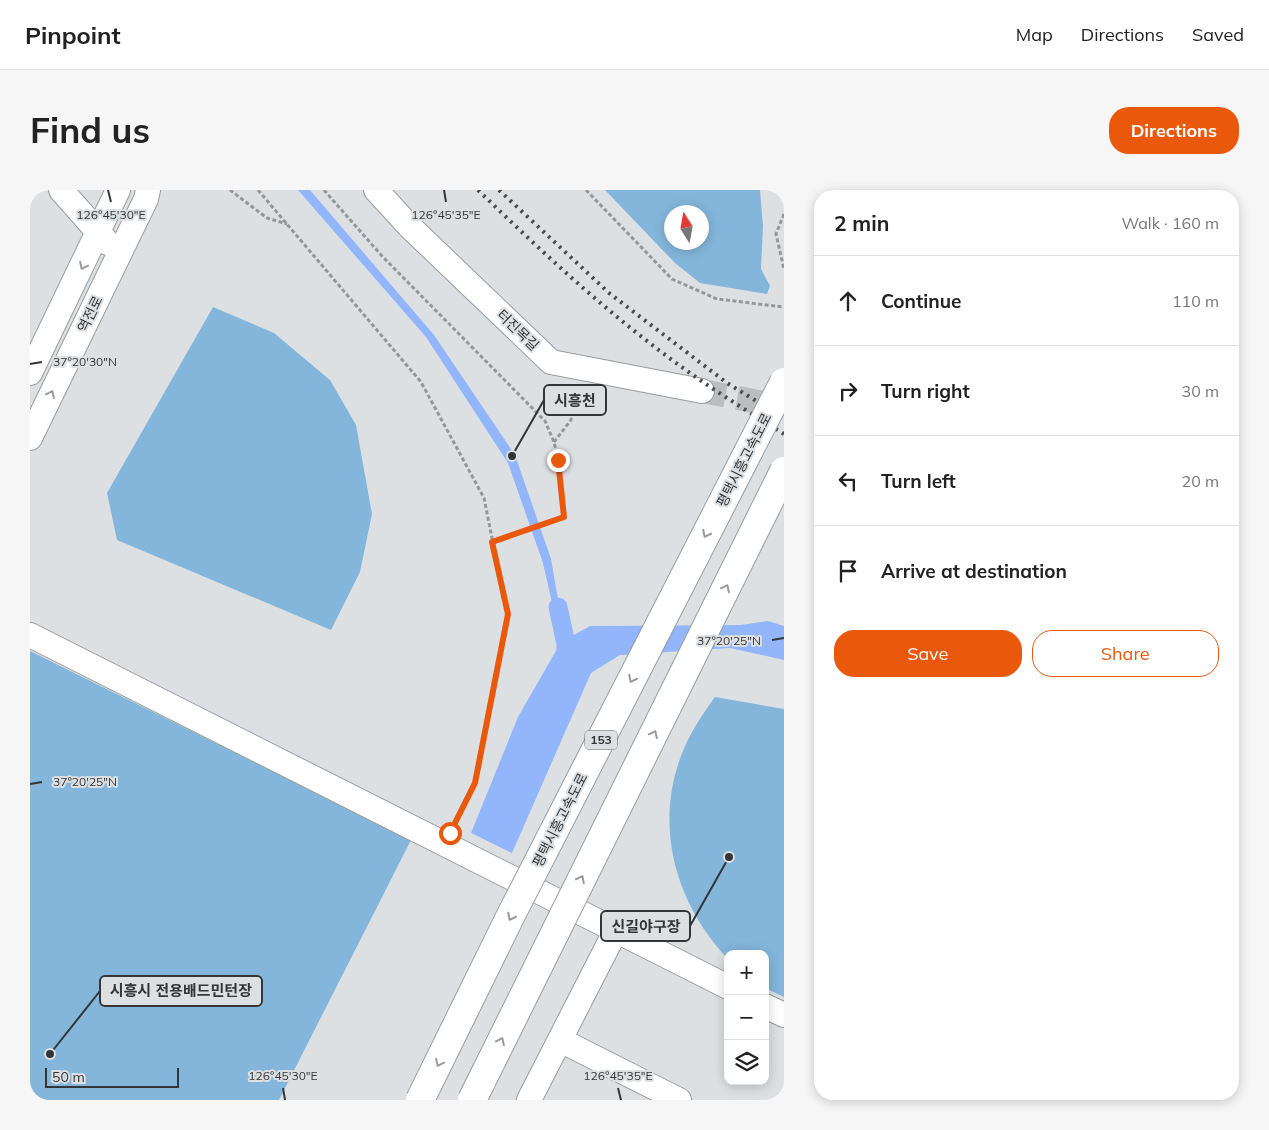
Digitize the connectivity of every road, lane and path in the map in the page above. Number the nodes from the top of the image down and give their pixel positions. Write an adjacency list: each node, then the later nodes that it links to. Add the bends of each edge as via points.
1 (61, 190): 11 (street)
2 (118, 190): 11 (street, 역전로)
3 (148, 190): 12 (street, 역전로)
4 (230, 190): 10 (path, via 267,218)
5 (258, 190): 10 (path)
6 (324, 190): 20 (path, via 382,256 545,421)
7 (376, 190): 15 (street, 터진목길, via 409,226 551,362)
8 (586, 190): 14 (path, via 672,279 717,298)
9 (784, 214): 13 (path, via 776,234)
10 (287, 224): 22 (path, via 421,382 484,498)
11 (99, 233): 12 (street); 16 (street, 역전로, one-way to 16)
12 (118, 255): 19 (street, 역전로, one-way to 12)
13 (784, 269)
14 (784, 308)
15 (572, 366): 18 (street, 터진목길); 20 (path, via 571,420)
16 (30, 373)
17 (784, 382): 31 (highway, 평택시흥고속도로 / 153, one-way to 31, bridge)
18 (702, 391)
19 (30, 438)
20 (554, 442): 22 (path, via 564,517)
21 (784, 472): 32 (highway, one-way to 21, bridge)
22 (492, 542): 24 (path, via 508,614 475,783)
23 (30, 635): 25 (street)
24 (450, 833)
25 (616, 930): 26 (street); 29 (street)
26 (724, 985)
27 (769, 1008): 28 (street)
28 (784, 1016)
29 (560, 1040): 30 (street); 33 (street)
30 (645, 1092): 34 (street)
31 (420, 1100)
32 (472, 1100)
33 (530, 1100)
34 (679, 1100)

